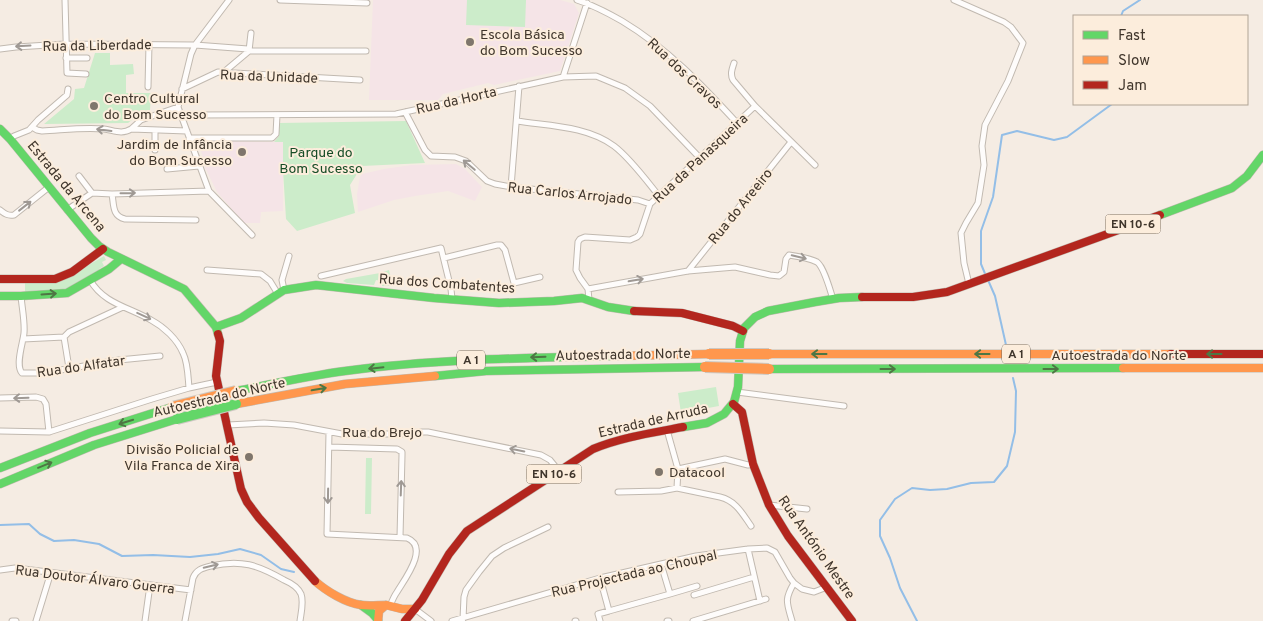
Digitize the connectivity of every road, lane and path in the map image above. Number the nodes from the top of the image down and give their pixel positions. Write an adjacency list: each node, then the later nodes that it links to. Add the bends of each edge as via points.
1 (65, 0): 9 (street)
2 (280, 0): 6 (street)
3 (577, 0): 7 (street, Rua dos Cravos)
4 (954, 0): 69 (street, via 1004,22 1023,43 985,125 984,166 978,203 961,233)
5 (226, 1): 11 (street)
6 (367, 3)
7 (587, 3): 20 (street); 32 (street, Rua dos Cravos, via 628,25 665,51)
8 (251, 33): 13 (street)
9 (66, 44): 10 (street, Rua da Liberdade); 12 (street, Rua da Liberdade, one-way to 12); 15 (street)
10 (149, 44): 11 (street, Rua da Liberdade); 23 (street)
11 (195, 45): 13 (street, Rua da Liberdade); 25 (street)
12 (0, 49)
13 (249, 51): 14 (street, Rua da Liberdade); 18 (street)
14 (366, 51)
15 (66, 58): 16 (street); 19 (street, via 67,73)
16 (87, 58)
17 (734, 63): 26 (street, via 731,77)
18 (224, 72): 21 (street, Rua da Unidade); 25 (street, Rua da Unidade, via 214,73)
19 (86, 74)
20 (563, 77): 22 (street, Rua da Horta); 43 (street, Rua da Horta, via 596,76 625,88 650,106)
21 (360, 80)
22 (519, 86): 28 (street, Rua da Horta); 31 (street)
23 (148, 87)
24 (68, 89): 33 (street, via 67,95)
25 (182, 89): 27 (street)
26 (755, 106): 32 (street, Rua da Panasqueira); 40 (street)
27 (178, 107): 30 (street); 35 (street, via 141,120)
28 (405, 112): 29 (street, Rua da Horta); 49 (street, Rua Carlos Arrojado, one-way to 28, via 487,181 466,161 431,156)
29 (277, 115): 30 (street, Rua da Horta, via 194,115); 38 (street, via 276,134 272,138)
30 (182, 118): 37 (street)
31 (516, 121): 49 (street); 53 (street, via 570,128 594,135 614,146)
32 (737, 123): 43 (street, Rua da Panasqueira)
33 (32, 127): 35 (street, one-way to 33, via 124,132 105,129 42,131); 39 (street)
34 (0, 129): 39 (main road, Estrada da Arcena)
35 (131, 129): 36 (street)
36 (155, 130): 37 (street); 41 (street)
37 (187, 131): 38 (street)
38 (190, 138): 45 (street)
39 (10, 139): 48 (main road, Estrada da Arcena)
40 (791, 142): 44 (street); 64 (street, Rua do Areeiro)
41 (155, 150)
42 (1263, 155): 69 (main road, EN 10-6, via 1247,178 1226,191)
43 (699, 158): 53 (street, Rua da Panasqueira)
44 (815, 165)
45 (199, 166): 46 (street); 50 (street)
46 (167, 169)
47 (79, 176): 51 (street)
48 (49, 187): 55 (street, one-way to 48, via 14,214); 56 (main road, Estrada da Arcena)
49 (511, 187): 54 (street, Rua Carlos Arrojado, via 638,200)
50 (209, 191): 52 (street, one-way to 50); 58 (street)
51 (92, 193): 52 (street); 56 (street)
52 (112, 194): 57 (street, via 117,216 121,218)
53 (659, 196): 54 (street, Rua da Panasqueira)
54 (650, 204): 70 (street, Rua da Panasqueira, via 641,231 630,240 580,239 576,270)
55 (0, 210)
56 (67, 210): 59 (main road, Estrada da Arcena)
57 (196, 220)
58 (252, 235)
59 (103, 249): 62 (main road, Estrada da Arcena); 67 (main road, via 72,272 55,279)
60 (289, 256): 71 (street)
61 (444, 258): 65 (street, via 441,248); 66 (street, via 501,245 514,283); 74 (street)
62 (121, 259): 68 (main road); 78 (main road, Estrada da Arcena, via 184,289)
63 (207, 270): 71 (street, via 261,274)
64 (688, 271): 70 (street, one-way to 64); 75 (street, one-way to 75, via 735,267 779,276 789,255 818,264)
65 (322, 276)
66 (540, 277)
67 (0, 279)
68 (90, 280): 73 (main road, one-way to 68, via 67,293); 77 (street, via 98,291)
69 (969, 284): 75 (main road, EN 10-6, via 928,296)
70 (588, 288): 76 (street, Rua da Panasqueira)
71 (281, 292): 74 (main road, Rua dos Combatentes, via 316,285); 78 (main road, Rua dos Combatentes, via 241,318)
72 (0, 296): 73 (main road)
73 (21, 296): 81 (street, Rua do Alfatar)
74 (452, 299): 76 (main road, Rua dos Combatentes, via 499,303)
75 (833, 299): 79 (main road, EN 10-6, via 760,314)
76 (589, 300): 79 (main road, Rua dos Combatentes, via 624,310 682,313)
77 (123, 307): 80 (street, via 68,332); 87 (street, one-way to 87, via 150,318 170,334 184,354)
78 (216, 327): 86 (main road, via 220,336)
79 (743, 331): 88 (main road)
80 (64, 337): 81 (street); 84 (street)
81 (23, 339): 84 (street, Rua do Alfatar, via 19,369 22,373)
82 (1263, 354): 99 (main road, Autoestrada do Norte / A 1, one-way to 99, bridge, via 709,354 486,359 412,364 236,391 172,407 90,433)
83 (160, 356): 84 (street, Rua do Alfatar)
84 (69, 368)
85 (1263, 368): 102 (main road, Autoestrada do Norte / A 1, one-way to 85, bridge, via 94,445 236,404 346,384 486,371 705,366 769,369)
86 (218, 382): 87 (street); 92 (main road)
87 (189, 388): 95 (street)
88 (737, 392): 90 (main road); 91 (street)
89 (0, 398): 95 (street, one-way to 89, via 43,399)
90 (733, 404): 93 (main road, Estrada de Arruda / EN 10-6, via 724,415 713,421); 98 (main road, Rua António Mestre, via 743,415)
91 (844, 406)
92 (228, 425): 96 (street, Rua do Brejo, via 294,424); 125 (main road, via 241,489 247,502 318,584)
93 (667, 430): 100 (street); 101 (main road, Estrada de Arruda / EN 10-6, via 608,443)
94 (0, 431): 95 (street)
95 (49, 432)
96 (329, 432): 97 (street); 101 (street, Rua do Brejo, one-way to 96, via 550,460 541,455 436,433)
97 (329, 447): 109 (street, one-way to 97, via 402,452 397,449); 109 (street, one-way to 109, via 327,534)
98 (753, 464): 100 (street, via 725,458); 105 (main road, Rua António Mestre)
99 (0, 468)
100 (678, 469): 103 (street)
101 (558, 471): 127 (main road, Estrada de Arruda / EN 10-6, via 461,538)
102 (0, 484)
103 (677, 488): 104 (street); 107 (street, via 730,500)
104 (618, 492)
105 (769, 505): 106 (street); 119 (main road, Rua António Mestre)
106 (807, 509)
107 (751, 526)
108 (548, 528): 129 (street, via 492,556 466,590)
109 (400, 537): 126 (street, via 414,542 416,555 413,567)
110 (748, 549): 111 (street, Rua Projectada ao Choupal); 114 (street); 116 (street, Rua Projectada ao Choupal, via 772,549)
111 (661, 564): 115 (street, Rua Projectada ao Choupal); 121 (street)
112 (0, 570): 113 (street, Rua Doutor Álvaro Guerra, via 14,568)
113 (51, 572): 117 (street, Rua Doutor Álvaro Guerra); 132 (street)
114 (754, 577): 122 (street); 124 (street)
115 (600, 578): 128 (street); 129 (street, Rua Projectada ao Choupal)
116 (794, 583): 119 (street, via 814,592); 143 (street, via 787,599)
117 (150, 585): 120 (street, Rua Doutor Álvaro Guerra); 133 (street)
118 (697, 586): 121 (street)
119 (827, 587): 144 (main road, Rua António Mestre)
120 (191, 590): 134 (street); 135 (street, one-way to 135, via 194,575 202,569 232,563 256,566 299,590 302,602)
121 (670, 594): 128 (street)
122 (694, 595)
123 (766, 599): 124 (street)
124 (760, 601): 142 (street)
125 (361, 605): 126 (main road); 136 (main road)
126 (390, 607): 127 (main road); 136 (main road, via 382,607); 137 (main road, via 399,615)
127 (415, 609): 138 (main road, Estrada de Arruda / EN 10-6); 139 (street)
128 (609, 611): 141 (street, via 598,614)
129 (463, 619): 140 (street, Rua Projectada ao Choupal)
130 (12, 621): 131 (street)
131 (16, 621)
132 (36, 621)
133 (145, 621)
134 (185, 621)
135 (300, 621)
136 (378, 621)
137 (400, 621)
138 (404, 621)
139 (431, 621)
140 (452, 621)
141 (600, 621)
142 (693, 621)
143 (792, 621)
144 (852, 621)

